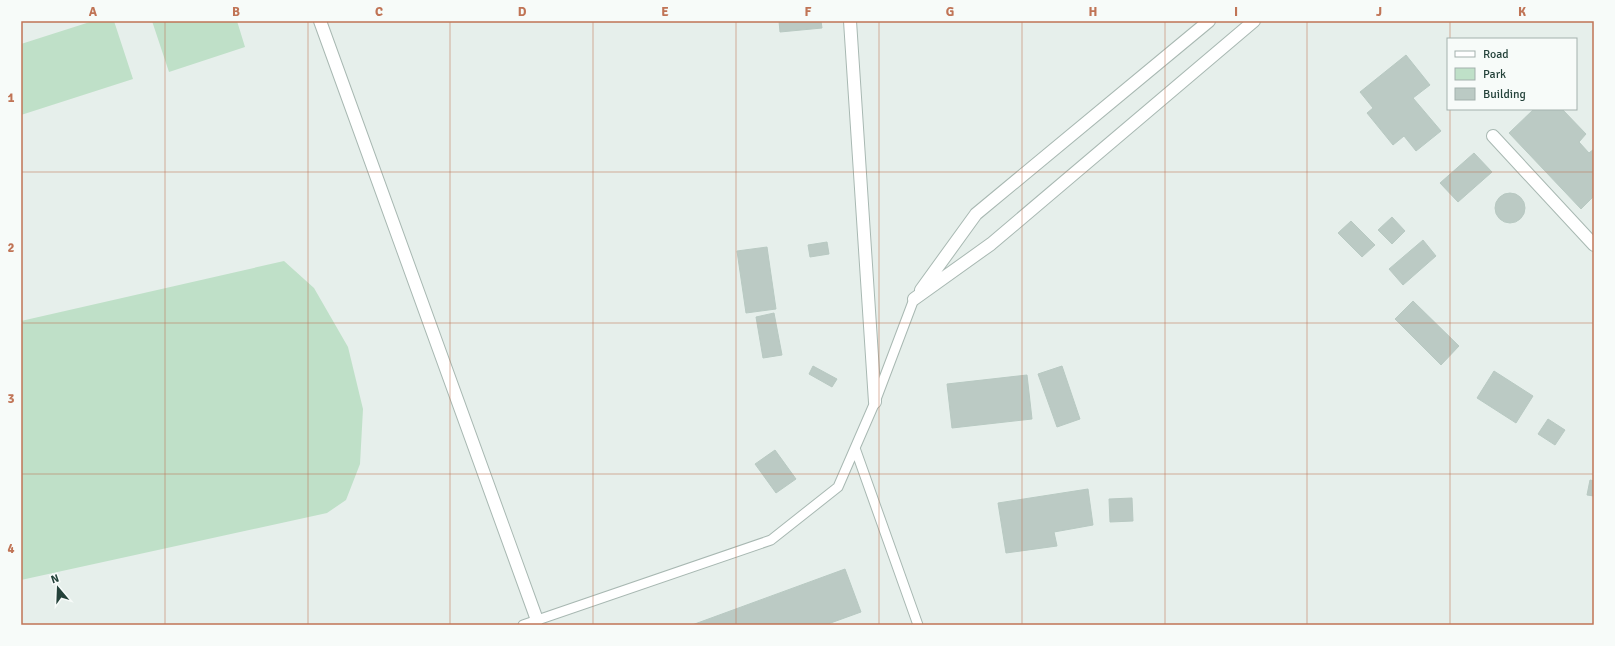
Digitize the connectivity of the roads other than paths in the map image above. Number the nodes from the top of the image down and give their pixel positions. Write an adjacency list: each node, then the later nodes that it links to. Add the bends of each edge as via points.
1 (320, 21): 10 (street)
2 (850, 21): 8 (street)
3 (1209, 21): 7 (street, via 976,214)
4 (1254, 21): 7 (street, via 991,244)
5 (1493, 136): 6 (street)
6 (1594, 245)
7 (914, 299): 8 (lane)
8 (875, 402): 9 (lane)
9 (855, 448): 10 (lane, via 838,487 771,540); 12 (lane)
10 (538, 622): 11 (lane)
11 (523, 625)
12 (918, 625)

